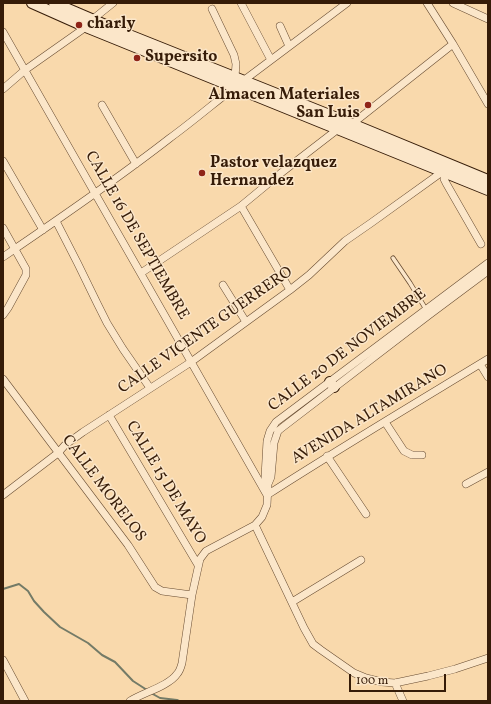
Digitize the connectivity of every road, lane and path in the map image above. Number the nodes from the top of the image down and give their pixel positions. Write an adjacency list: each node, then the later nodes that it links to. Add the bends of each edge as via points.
1 (32, 3): 10 (main road)
2 (54, 3): 10 (main road)
3 (113, 3): 10 (street)
4 (241, 3): 15 (street)
5 (347, 3): 14 (street)
6 (427, 3): 13 (street)
7 (453, 3): 9 (street)
8 (212, 9): 17 (street, via 234,55)
9 (488, 19)
10 (89, 23): 16 (street); 17 (main road)
11 (280, 26): 14 (street)
12 (3, 32): 16 (street, CALLE 16 DE SEPTIEMBRE)
13 (453, 44): 19 (street); 21 (street)
14 (289, 46): 15 (street)
15 (271, 60): 17 (street)
16 (25, 70): 18 (street); 28 (street, CALLE 16 DE SEPTIEMBRE)
17 (238, 82): 21 (main road); 22 (main road); 24 (street)
18 (3, 89)
19 (488, 104)
20 (102, 105): 24 (street)
21 (352, 124): 26 (main road)
22 (338, 129): 25 (main road); 29 (street)
23 (3, 161): 32 (street)
24 (136, 164): 28 (street)
25 (445, 173): 27 (main road); 33 (street, via 446,183); 41 (street, CALLE VICENTE GUERRERO, via 345,241)
26 (488, 180)
27 (488, 190)
28 (95, 193): 30 (street); 39 (street, CALLE 16 DE SEPTIEMBRE)
29 (241, 206): 39 (street); 41 (street)
30 (56, 221): 32 (street); 50 (street, via 107,323)
31 (3, 228): 34 (street)
32 (43, 230): 34 (street)
33 (481, 244)
34 (15, 249): 35 (street); 43 (street, via 26,269 26,275)
35 (3, 257)
36 (393, 258): 42 (lane)
37 (488, 263): 42 (street, CALLE 20 DE NOVIEMBRE)
38 (488, 271): 42 (street, CALLE 20 DE NOVIEMBRE)
39 (141, 273): 46 (street, CALLE 16 DE SEPTIEMBRE)
40 (223, 285): 44 (street)
41 (290, 290): 44 (street, CALLE VICENTE GUERRERO)
42 (428, 312): 59 (street, CALLE 20 DE NOVIEMBRE, via 332,384 282,426 274,443)
43 (3, 315)
44 (246, 322): 46 (street, CALLE VICENTE GUERRERO)
45 (488, 359): 47 (street, AVENIDA ALTAMIRANO)
46 (191, 362): 50 (street, CALLE VICENTE GUERRERO); 59 (street, CALLE 16 DE SEPTIEMBRE)
47 (480, 364): 48 (street); 52 (street, AVENIDA ALTAMIRANO)
48 (488, 377)
49 (3, 379): 53 (street, CALLE MORELOS)
50 (150, 388): 51 (street, CALLE VICENTE GUERRERO)
51 (109, 415): 53 (street, CALLE VICENTE GUERRERO, via 68,442); 63 (street, CALLE 15 DE MAYO)
52 (385, 422): 54 (street, via 404,451 412,455); 55 (street, AVENIDA ALTAMIRANO)
53 (58, 453): 58 (street, CALLE VICENTE GUERRERO); 64 (street, CALLE MORELOS, via 128,545 155,587 162,591)
54 (422, 455)
55 (327, 456): 59 (street, AVENIDA ALTAMIRANO); 60 (street)
56 (488, 472): 57 (street)
57 (466, 484)
58 (3, 495)
59 (268, 495): 61 (street, CALLE 20 DE NOVIEMBRE, via 264,514)
60 (366, 514)
61 (255, 524): 63 (street, CALLE 20 DE NOVIEMBRE, via 206,551); 65 (street)
62 (361, 560): 65 (street)
63 (198, 565): 64 (street, CALLE 20 DE NOVIEMBRE)
64 (192, 595): 70 (street, CALLE 20 DE NOVIEMBRE, via 180,669 173,678 162,685)
65 (292, 602): 68 (street, via 313,644 354,673 382,682)
66 (488, 658): 68 (street, via 455,669)
67 (3, 660): 69 (street)
68 (394, 682): 71 (street)
69 (25, 701)
70 (129, 701)
71 (403, 701)

